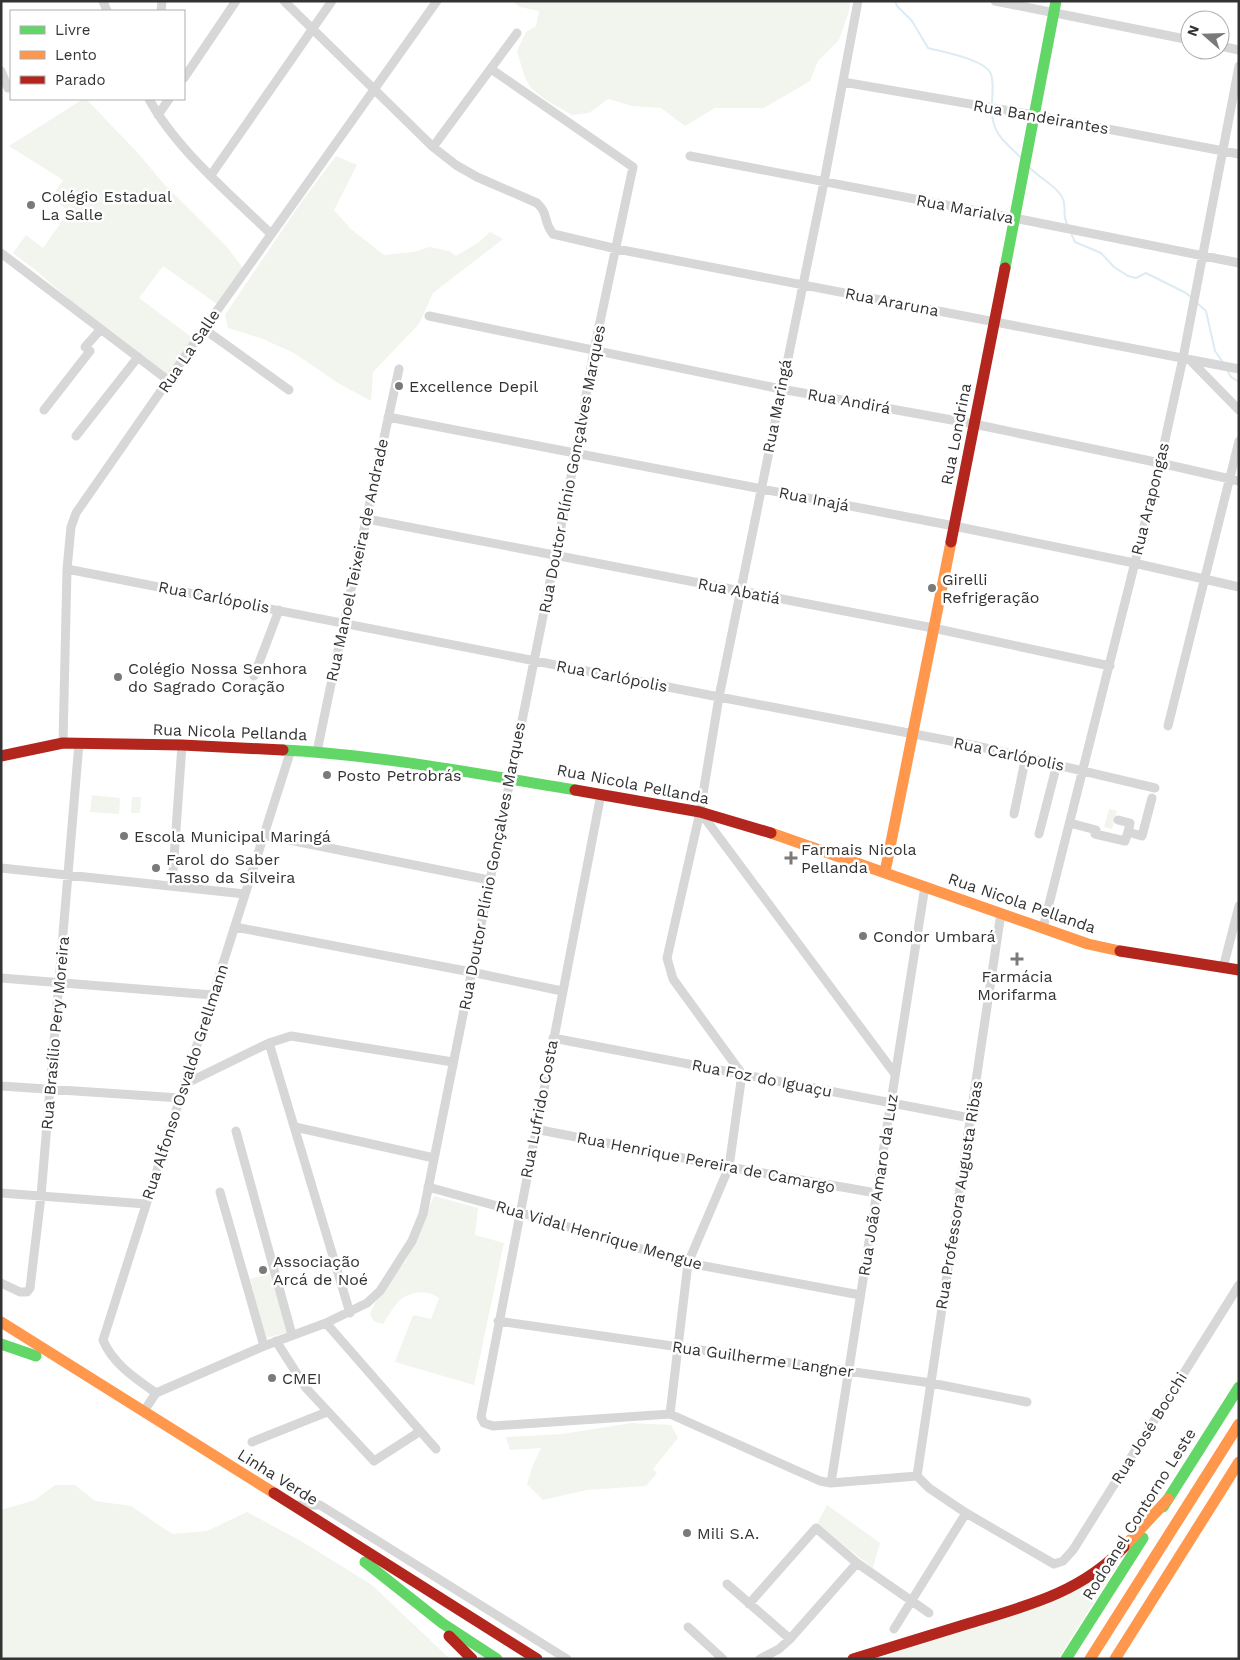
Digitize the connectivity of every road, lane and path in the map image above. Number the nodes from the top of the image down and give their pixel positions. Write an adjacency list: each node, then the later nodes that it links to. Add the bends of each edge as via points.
1 (236, 1): 15 (street)
2 (284, 1): 9 (street)
3 (332, 1): 9 (street)
4 (437, 1): 18 (street, Rua La Salle)
5 (858, 1): 16 (street, Rua Maringá)
6 (995, 1): 8 (street)
7 (1056, 1): 8 (main road, Rua Londrina)
8 (1053, 14): 11 (street); 21 (main road, Rua Londrina)
9 (312, 29): 18 (street); 27 (street)
10 (517, 33): 13 (street)
11 (1180, 38)
12 (1239, 66): 24 (street, Rua Arapongas)
13 (491, 69): 23 (street); 31 (street, Rua Doutor Plínio Gonçalves Marques, via 633,167)
14 (1, 71): 17 (street)
15 (185, 77)
16 (843, 82): 21 (street, Rua Bandeirantes); 28 (street, Rua Maringá)
17 (7, 89)
18 (374, 90): 23 (street); 30 (street, Rua La Salle)
19 (150, 100): 22 (street)
20 (168, 100): 22 (street)
21 (1034, 115): 24 (street, Rua Bandeirantes); 29 (main road, Rua Londrina)
22 (158, 116): 27 (street)
23 (434, 147): 31 (street, Rua Araruna, via 477,177 537,203 544,210 548,228 554,234)
24 (1223, 151): 25 (street, Rua Bandeirantes); 33 (street, Rua Arapongas)
25 (1239, 154)
26 (690, 156): 28 (street, Rua Marialva)
27 (211, 175): 30 (street)
28 (824, 182): 29 (street, Rua Marialva); 35 (street, Rua Maringá)
29 (1014, 218): 33 (street, Rua Marialva); 37 (main road, Rua Londrina)
30 (271, 234): 39 (street, Rua La Salle)
31 (617, 249): 35 (street, Rua Araruna); 40 (street, Rua Doutor Plínio Gonçalves Marques)
32 (1, 253): 38 (street)
33 (1201, 256): 34 (street, Rua Marialva); 42 (street, Rua Arapongas)
34 (1239, 263)
35 (802, 285): 37 (street, Rua Araruna); 46 (street, Rua Maringá)
36 (429, 316): 40 (street, Rua Andirá)
37 (995, 322): 42 (street, Rua Araruna); 51 (main road, Rua Londrina)
38 (101, 328): 41 (street); 48 (street, via 85,347 90,351)
39 (204, 329): 45 (street, Rua La Salle); 47 (street)
40 (594, 350): 46 (street, Rua Andirá); 54 (street, Rua Doutor Plínio Gonçalves Marques)
41 (138, 357): 45 (street); 52 (street)
42 (1187, 360): 44 (street, Rua Araruna); 49 (street); 55 (street, Rua Arapongas)
43 (399, 369): 50 (street, Rua Manoel Teixeira de Andrade)
44 (1235, 369)
45 (169, 381): 63 (street, Rua La Salle, via 76,513 71,527)
46 (781, 389): 51 (street, Rua Andirá); 58 (street, Rua Maringá)
47 (289, 390)
48 (44, 410)
49 (1239, 410)
50 (388, 418): 54 (street, Rua Inajá); 59 (street, Rua Manoel Teixeira de Andrade)
51 (974, 424): 55 (street, Rua Andirá); 60 (main road, Rua Londrina)
52 (76, 436)
53 (1239, 441): 56 (street)
54 (576, 452): 58 (street, Rua Inajá); 61 (street, Rua Doutor Plínio Gonçalves Marques)
55 (1160, 463): 56 (street, Rua Andirá); 62 (street, Rua Arapongas)
56 (1229, 478): 57 (street, Rua Andirá); 64 (street)
57 (1239, 481)
58 (761, 489): 60 (street, Rua Inajá); 66 (street, Rua Maringá)
59 (367, 519): 61 (street, Rua Abatiá); 68 (street, Rua Manoel Teixeira de Andrade)
60 (954, 526): 62 (street, Rua Inajá); 69 (main road, Rua Londrina)
61 (554, 556): 66 (street, Rua Abatiá); 70 (street, Rua Doutor Plínio Gonçalves Marques)
62 (1134, 563): 64 (street, Rua Inajá); 71 (street, Rua Arapongas)
63 (68, 569): 67 (street, Rua Carlópolis); 76 (street, Rua La Salle)
64 (1203, 579): 65 (street, Rua Inajá); 74 (street)
65 (1239, 587)
66 (740, 592): 69 (street, Rua Abatiá); 73 (street, Rua Maringá)
67 (279, 610): 68 (street, Rua Carlópolis); 72 (street)
68 (343, 622): 70 (street, Rua Carlópolis); 80 (street, Rua Manoel Teixeira de Andrade)
69 (934, 628): 71 (street, Rua Abatiá); 75 (main road, Rua Londrina)
70 (534, 660): 73 (street, Rua Carlópolis); 85 (street, Rua Doutor Plínio Gonçalves Marques)
71 (1110, 666): 84 (street, Rua Arapongas)
72 (254, 676)
73 (719, 697): 75 (street, Rua Carlópolis); 89 (street, Rua Maringá)
74 (1168, 726)
75 (912, 733): 82 (street, Rua Carlópolis); 97 (main road, Rua Londrina)
76 (63, 743): 77 (main road, Rua Nicola Pellanda); 81 (main road, Rua Nicola Pellanda)
77 (79, 743): 78 (main road, Rua Nicola Pellanda); 98 (street, Rua Brasílio Pery Moreira)
78 (182, 745): 79 (main road, Rua Nicola Pellanda); 100 (street)
79 (291, 750): 80 (main road, Rua Nicola Pellanda); 95 (street, Rua Alfonso Osvaldo Grellmann)
80 (317, 752): 85 (main road, Rua Nicola Pellanda)
81 (1, 756)
82 (1026, 756): 83 (street, Rua Carlópolis); 90 (street)
83 (1057, 764): 84 (street, Rua Carlópolis); 94 (street)
84 (1083, 770): 86 (street, Rua Carlópolis); 92 (street, Rua Arapongas)
85 (510, 778): 87 (main road, Rua Nicola Pellanda); 99 (street, Rua Doutor Plínio Gonçalves Marques)
86 (1155, 788)
87 (601, 794): 89 (main road, Rua Nicola Pellanda); 112 (street, Rua Lufrido Costa)
88 (1152, 798): 93 (street, via 1142,836)
89 (700, 812): 97 (main road, Rua Nicola Pellanda, via 764,830); 117 (street, Rua Maringá, via 667,958 673,979); 118 (street)
90 (1014, 814)
91 (1118, 820): 93 (street, via 1130,823)
92 (1070, 823): 93 (street, via 1096,830 1095,834 1125,841); 106 (street, Rua Arapongas)
93 (1128, 832)
94 (1040, 834)
95 (264, 835): 99 (street); 102 (street, Rua Alfonso Osvaldo Grellmann)
96 (1, 868): 98 (street)
97 (886, 872): 101 (main road, Rua Nicola Pellanda)
98 (68, 874): 100 (street); 111 (street, Rua Brasílio Pery Moreira)
99 (489, 880): 109 (street, Rua Doutor Plínio Gonçalves Marques)
100 (172, 886): 102 (street)
101 (924, 886): 104 (main road, Rua Nicola Pellanda); 118 (street, Rua João Amaro da Luz)
102 (245, 894): 105 (street, Rua Alfonso Osvaldo Grellmann)
103 (1239, 906): 107 (street)
104 (1001, 913): 106 (main road, Rua Nicola Pellanda); 124 (street, Rua Professora Augusta Ribas)
105 (235, 926): 109 (street); 113 (street, Rua Alfonso Osvaldo Grellmann)
106 (1043, 928): 107 (main road, Rua Nicola Pellanda, via 1109,949)
107 (1223, 968): 108 (main road, Rua Nicola Pellanda)
108 (1239, 970)
109 (471, 972): 112 (street); 116 (street, Rua Doutor Plínio Gonçalves Marques)
110 (1, 978): 111 (street)
111 (59, 981): 113 (street); 121 (street, Rua Brasílio Pery Moreira)
112 (562, 991): 114 (street, Rua Lufrido Costa)
113 (213, 995): 119 (street, Rua Alfonso Osvaldo Grellmann)
114 (553, 1038): 117 (street, Rua Foz do Iguaçu); 126 (street, Rua Lufrido Costa)
115 (269, 1043): 116 (street, via 291,1036); 119 (street); 125 (street)
116 (453, 1062): 128 (street, Rua Doutor Plínio Gonçalves Marques)
117 (742, 1074): 123 (street, Rua Foz do Iguaçu); 129 (street)
118 (896, 1074): 123 (street, Rua João Amaro da Luz)
119 (185, 1084): 122 (street, Rua Alfonso Osvaldo Grellmann)
120 (1, 1086): 121 (street)
121 (50, 1089): 122 (street); 134 (street, Rua Brasílio Pery Moreira)
122 (180, 1098): 135 (street, Rua Alfonso Osvaldo Grellmann)
123 (891, 1103): 124 (street, Rua Foz do Iguaçu); 133 (street, Rua João Amaro da Luz)
124 (970, 1118): 153 (street, Rua Professora Augusta Ribas)
125 (295, 1127): 128 (street); 141 (street)
126 (535, 1129): 129 (street, Rua Henrique Pereira de Camargo); 136 (street, Rua Lufrido Costa)
127 (236, 1131): 146 (street)
128 (434, 1158): 130 (street, Rua Doutor Plínio Gonçalves Marques)
129 (729, 1167): 133 (street, Rua Henrique Pereira de Camargo); 137 (street)
130 (428, 1187): 136 (street, Rua Vidal Henrique Mengue); 141 (street, Rua Doutor Plínio Gonçalves Marques, via 423,1214 412,1242 380,1291)
131 (220, 1192): 149 (street)
132 (1, 1193): 134 (street)
133 (876, 1193): 140 (street, Rua João Amaro da Luz)
134 (41, 1196): 135 (street); 138 (street, Rua Brasílio Pery Moreira, via 30,1288 27,1292 20,1292)
135 (146, 1204): 155 (street, Rua Alfonso Osvaldo Grellmann, via 103,1340 108,1352)
136 (519, 1212): 137 (street, Rua Vidal Henrique Mengue); 142 (street, Rua Lufrido Costa)
137 (688, 1263): 140 (street, Rua Vidal Henrique Mengue); 150 (street)
138 (1, 1283)
139 (1239, 1285): 169 (street, Rua José Bocchi, via 1073,1550 1063,1561 1054,1564)
140 (860, 1295): 152 (street, Rua João Amaro da Luz)
141 (350, 1313): 144 (street, Rua Doutor Plínio Gonçalves Marques)
142 (498, 1321): 150 (street, Rua Guilherme Langner); 159 (street, Rua Lufrido Costa, via 481,1417 484,1423 492,1426)
143 (1, 1322): 157 (main road, Linha Verde)
144 (326, 1323): 146 (street, Rua Doutor Plínio Gonçalves Marques); 161 (street)
145 (1, 1334): 151 (main road, Linha Verde)
146 (292, 1335): 147 (street, Rua Doutor Plínio Gonçalves Marques)
147 (276, 1341): 149 (street, Rua Doutor Plínio Gonçalves Marques); 158 (street, via 306,1388)
148 (1, 1344): 151 (main road)
149 (264, 1346): 155 (street, Rua Doutor Plínio Gonçalves Marques)
150 (678, 1347): 152 (street, Rua Guilherme Langner); 159 (street)
151 (36, 1356): 174 (main road, Linha Verde, via 368,1564)
152 (849, 1371): 153 (street, Rua Guilherme Langner); 166 (street, Rua João Amaro da Luz)
153 (931, 1383): 156 (street, Rua Guilherme Langner); 165 (street, Rua Professora Augusta Ribas)
154 (1239, 1387): 167 (main road, Rodoanel Contorno Leste)
155 (156, 1393): 157 (street)
156 (1027, 1402)
157 (144, 1411): 168 (main road, Linha Verde)
158 (327, 1412): 161 (street, via 374,1461); 162 (street)
159 (670, 1414): 166 (street)
160 (1239, 1424): 188 (main road)
161 (419, 1432): 163 (street)
162 (252, 1442)
163 (436, 1449)
164 (1239, 1462): 172 (main road)
165 (918, 1476): 166 (street); 169 (street, via 929,1488)
166 (831, 1483)
167 (1168, 1498): 186 (main road, via 1111,1561 1073,1587 1042,1601); 187 (main road, Rodoanel Contorno Leste)
168 (291, 1505): 182 (main road, Linha Verde); 183 (street, via 320,1505)
169 (966, 1513): 173 (street)
170 (857, 1563): 173 (street); 175 (street, via 816,1528); 179 (street)
171 (727, 1584): 175 (street)
172 (1153, 1599): 189 (main road); 190 (main road, via 1138,1631)
173 (911, 1600): 176 (street); 178 (street)
174 (415, 1603): 180 (main road); 181 (main road, Linha Verde)
175 (749, 1604): 179 (street)
176 (929, 1613)
177 (688, 1626): 184 (street)
178 (894, 1629)
179 (790, 1639): 185 (street)
180 (472, 1659)
181 (497, 1659)
182 (537, 1659)
183 (567, 1659)
184 (723, 1659)
185 (760, 1659)
186 (853, 1659)
187 (1066, 1659)
188 (1090, 1659)
189 (1115, 1659)
190 (1130, 1659)

